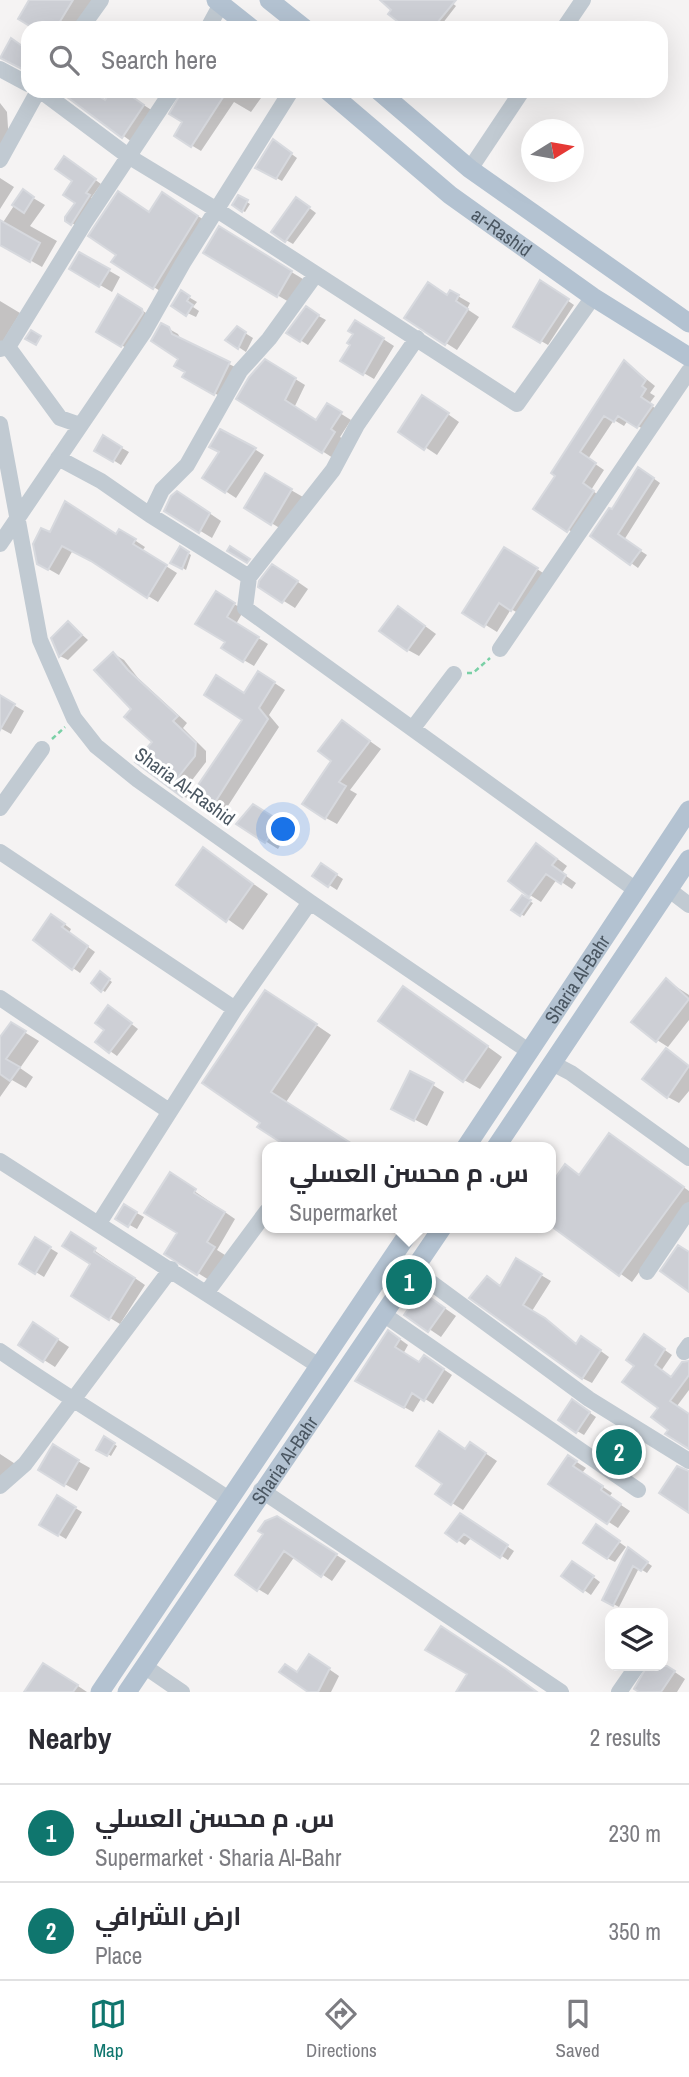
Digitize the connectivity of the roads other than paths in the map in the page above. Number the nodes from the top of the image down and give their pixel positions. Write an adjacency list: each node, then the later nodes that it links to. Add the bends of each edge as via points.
1 (101, 0): 5 (street)
2 (269, 0): 8 (main road)
3 (583, 0): 9 (street)
4 (218, 2): 6 (street); 7 (main road)
5 (86, 21)
6 (211, 21)
7 (242, 21)
8 (295, 21)
9 (569, 21)
10 (0, 69): 11 (street)
11 (21, 80)
12 (36, 98): 20 (street)
13 (49, 98): 19 (street)
14 (168, 98): 19 (street)
15 (287, 98): 22 (street)
16 (336, 98): 24 (main road, ar-Rashid, via 450,195)
17 (387, 98): 21 (main road, ar-Rashid)
18 (517, 98): 21 (street)
19 (128, 156): 22 (street); 27 (street)
20 (0, 160)
21 (470, 169): 25 (main road, ar-Rashid)
22 (217, 210): 23 (street); 31 (street, via 144,332)
23 (316, 274): 26 (street); 33 (street, via 240,371 187,465 162,490)
24 (593, 297): 26 (street, via 517,404); 28 (main road, ar-Rashid)
25 (689, 323)
26 (417, 338): 36 (street, via 333,470)
27 (4, 348): 31 (street, via 60,418)
28 (689, 357)
29 (689, 371): 37 (street)
30 (0, 425): 34 (street, Sharia Al-Rashid)
31 (80, 425): 32 (street)
32 (58, 458): 33 (street); 34 (street)
33 (150, 515): 36 (street)
34 (16, 519): 35 (street); 47 (street, Sharia Al-Rashid, via 40,640 74,718 96,746 138,780)
35 (0, 544)
36 (248, 577): 39 (street, via 245,608)
37 (500, 649)
38 (454, 674): 39 (street)
39 (413, 728): 46 (street)
40 (42, 749): 41 (street)
41 (0, 808)
42 (689, 810): 46 (main road, Sharia Al-Bahr)
43 (0, 852): 50 (street)
44 (689, 859): 45 (main road, Sharia Al-Bahr)
45 (668, 889): 48 (street); 52 (main road, Sharia Al-Bahr)
46 (636, 890): 51 (main road, Sharia Al-Bahr)
47 (310, 902): 50 (street); 51 (street, Sharia Al-Rashid)
48 (689, 905)
49 (0, 998): 53 (street)
50 (235, 1009): 53 (street)
51 (530, 1052): 54 (main road, Sharia Al-Bahr)
52 (552, 1063): 55 (main road, Sharia Al-Bahr); 56 (street)
53 (169, 1111): 60 (street)
54 (469, 1142)
55 (499, 1142)
56 (687, 1152)
57 (0, 1161): 60 (street)
58 (689, 1210): 65 (street)
59 (262, 1217): 66 (street)
60 (99, 1223): 63 (street)
61 (409, 1233): 69 (main road, Sharia Al-Bahr)
62 (439, 1233): 64 (main road, Sharia Al-Bahr)
63 (171, 1269): 66 (street); 70 (street)
64 (414, 1270): 67 (main road, Sharia Al-Bahr); 71 (street, via 589,1399)
65 (647, 1272)
66 (207, 1292): 69 (street)
67 (383, 1314): 73 (main road, Sharia Al-Bahr); 74 (street)
68 (0, 1351): 70 (street)
69 (319, 1366): 75 (main road, Sharia Al-Bahr)
70 (72, 1401): 72 (street, via 25,1464); 75 (street)
71 (689, 1461)
72 (0, 1486)
73 (261, 1490): 76 (main road, Sharia Al-Bahr); 78 (street)
74 (638, 1490)
75 (230, 1500): 79 (main road, Sharia Al-Bahr)
76 (144, 1666): 80 (main road, Sharia Al-Bahr); 81 (street)
77 (634, 1671): 82 (street)
78 (549, 1689)
79 (100, 1692)
80 (127, 1692)
81 (182, 1692)
82 (619, 1692)

